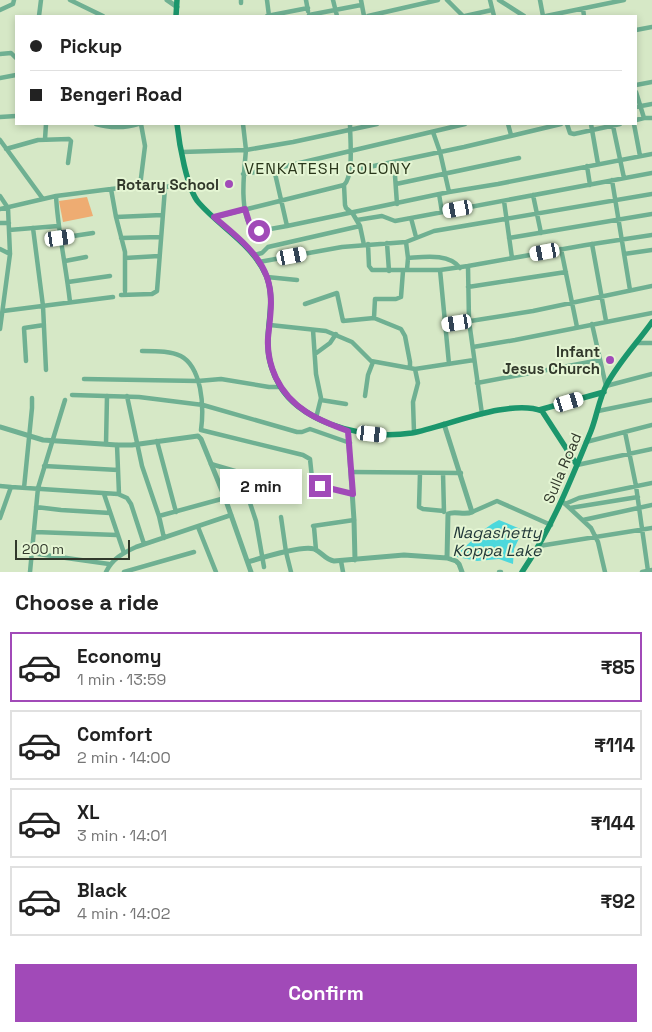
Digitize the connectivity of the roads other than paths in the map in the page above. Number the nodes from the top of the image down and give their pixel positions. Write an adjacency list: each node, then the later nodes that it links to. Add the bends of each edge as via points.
1 (14, 0): 19 (street, via 13,4)
2 (41, 0): 22 (street)
3 (70, 0): 23 (street)
4 (167, 0): 16 (street)
5 (177, 0): 16 (main road)
6 (267, 0): 25 (street)
7 (306, 0): 17 (street)
8 (333, 0): 20 (street)
9 (438, 0): 30 (street)
10 (447, 0): 31 (street)
11 (490, 0): 21 (street)
12 (499, 0): 34 (street)
13 (540, 0): 35 (street)
14 (624, 0): 18 (street)
15 (361, 3): 20 (street)
16 (177, 8): 24 (main road)
17 (308, 8): 26 (street); 27 (street)
18 (583, 9): 36 (street); 37 (street)
19 (0, 10)
20 (336, 10): 28 (street); 29 (street)
21 (492, 10): 32 (street); 33 (street)
22 (39, 15)
23 (101, 15)
24 (176, 15)
25 (268, 15)
26 (273, 15)
27 (309, 15)
28 (314, 15)
29 (336, 15)
30 (372, 15)
31 (463, 15)
32 (469, 15)
33 (494, 15)
34 (521, 15)
35 (545, 15)
36 (550, 15)
37 (584, 15)
38 (652, 27): 39 (street)
39 (637, 30)
40 (14, 52): 41 (street)
41 (0, 54)
42 (15, 75): 43 (street)
43 (0, 78)
44 (652, 82): 45 (street)
45 (637, 85)
46 (652, 104): 47 (street)
47 (639, 107): 50 (street)
48 (15, 116): 49 (street)
49 (0, 117)
50 (644, 118): 51 (street); 52 (street)
51 (652, 118)
52 (637, 120)
53 (46, 125): 72 (street)
54 (99, 125): 55 (street)
55 (131, 125)
56 (139, 125): 97 (street, via 145,150)
57 (177, 125): 77 (main road)
58 (244, 125): 75 (street)
59 (364, 125): 66 (street)
60 (508, 125): 71 (street)
61 (556, 125): 71 (street)
62 (567, 125): 69 (street, via 571,134)
63 (591, 125): 69 (street)
64 (616, 125): 68 (street)
65 (634, 125): 80 (street)
66 (350, 126): 75 (street, via 293,142); 76 (street)
67 (445, 126): 70 (street)
68 (613, 126): 69 (street); 82 (street)
69 (592, 130): 85 (street)
70 (433, 132): 76 (street); 78 (street)
71 (511, 135): 78 (street)
72 (45, 139): 74 (street); 84 (street, via 70,140)
73 (0, 140): 74 (street)
74 (6, 149): 107 (street)
75 (246, 150): 77 (street); 91 (street)
76 (350, 150): 87 (street); 88 (street)
77 (182, 152): 98 (main road)
78 (440, 152): 83 (street); 89 (street)
79 (652, 154): 80 (street)
80 (640, 156): 82 (street)
81 (519, 158): 89 (street)
82 (620, 160): 85 (street); 92 (street)
83 (394, 162): 88 (street); 94 (street)
84 (68, 163)
85 (598, 164): 86 (street)
86 (587, 166): 96 (street); 101 (street)
87 (274, 169): 91 (street); 108 (street)
88 (350, 171): 95 (street)
89 (445, 173): 94 (street); 101 (street)
90 (652, 173): 92 (street)
91 (244, 174): 114 (street)
92 (624, 178): 93 (street)
93 (612, 180): 96 (street); 109 (street)
94 (396, 184): 111 (street)
95 (344, 185): 108 (street); 115 (street, via 345,205)
96 (590, 185): 104 (street)
97 (140, 186): 99 (street); 100 (street)
98 (191, 187): 100 (street); 121 (main road, via 198,202)
99 (111, 188): 106 (street); 120 (street)
100 (165, 188): 119 (street)
101 (449, 192): 102 (street)
102 (439, 194): 111 (street); 116 (street)
103 (652, 194): 109 (street)
104 (533, 195): 110 (street); 117 (street)
105 (0, 196): 112 (street)
106 (56, 196): 107 (street); 128 (street)
107 (43, 199): 112 (street)
108 (281, 200): 114 (street); 129 (street)
109 (615, 200): 117 (street); 124 (street)
110 (504, 201): 116 (street); 123 (street)
111 (398, 204): 115 (street)
112 (8, 208): 113 (street); 127 (street)
113 (0, 209)
114 (245, 209): 121 (street); 129 (street, via 255,230)
115 (350, 212): 125 (street); 129 (street)
116 (442, 212): 122 (street)
117 (537, 213): 123 (street); 134 (street)
118 (652, 214): 124 (street)
119 (162, 215): 120 (street); 136 (street)
120 (116, 217): 139 (street)
121 (214, 217): 152 (main road)
122 (411, 218): 125 (street, via 395,221 382,216); 137 (street)
123 (507, 219): 137 (street); 140 (street)
124 (618, 219): 134 (street); 141 (street)
125 (357, 220): 130 (street)
126 (0, 223): 127 (street)
127 (8, 223): 132 (street); 143 (street, via 7,242)
128 (58, 226): 131 (street); 138 (street)
129 (287, 226)
130 (360, 226): 144 (street); 152 (street, via 268,247)
131 (33, 228): 132 (street); 180 (street)
132 (9, 230): 143 (street)
133 (93, 233): 138 (street)
134 (541, 233): 140 (street)
135 (652, 235): 141 (street)
136 (160, 237): 139 (street); 153 (street)
137 (416, 237): 142 (street)
138 (60, 238): 158 (street)
139 (121, 238): 155 (street)
140 (509, 238): 157 (street)
141 (622, 239): 146 (street); 151 (street)
142 (406, 242): 145 (street); 156 (street)
143 (10, 243): 150 (street)
144 (366, 244): 145 (street); 159 (street); 163 (street, via 370,269)
145 (388, 244): 163 (street)
146 (592, 244): 148 (street); 176 (street)
147 (0, 249): 150 (street)
148 (562, 249): 157 (street); 165 (street)
149 (652, 250): 151 (street)
150 (10, 254): 169 (street)
151 (624, 254): 174 (street)
152 (254, 255): 159 (main road)
153 (159, 256): 155 (street); 155 (street, via 156,293 128,296 123,293)
154 (86, 257): 158 (street)
155 (125, 258)
156 (408, 258): 161 (street, via 438,257 457,263); 164 (street)
157 (512, 258): 160 (street)
158 (65, 261): 171 (street)
159 (259, 262): 168 (main road)
160 (468, 266): 161 (street); 173 (street)
161 (460, 268): 162 (street)
162 (440, 270): 164 (street); 190 (street)
163 (389, 271): 164 (street)
164 (405, 271): 183 (street, via 401,297 375,299)
165 (566, 272): 173 (street); 178 (street)
166 (0, 275): 169 (street)
167 (110, 276): 171 (street)
168 (267, 277): 170 (street); 187 (main road, via 272,297)
169 (7, 278): 181 (street)
170 (297, 280)
171 (68, 282): 177 (street)
172 (652, 286): 174 (street)
173 (468, 287): 185 (street)
174 (630, 290): 176 (street)
175 (113, 296): 177 (street)
176 (601, 296): 178 (street); 184 (street)
177 (70, 302): 180 (street)
178 (572, 302): 185 (street); 191 (street)
179 (304, 304): 183 (street, via 337,293 343,321)
180 (44, 306): 181 (street); 189 (street)
181 (2, 307): 192 (street)
182 (652, 313): 184 (street)
183 (374, 318): 205 (street, via 401,329)
184 (606, 321): 188 (street)
185 (469, 322): 190 (street); 197 (street)
186 (652, 322): 195 (main road, Sulla Road)
187 (270, 324): 193 (street); 211 (main road, via 268,353)
188 (592, 324): 191 (street); 201 (street)
189 (44, 325): 202 (street, via 24,328); 206 (street)
190 (445, 325): 204 (street)
191 (577, 327): 197 (street)
192 (0, 329)
193 (313, 330): 194 (street); 199 (street)
194 (336, 334): 199 (street); 203 (street, via 352,342)
195 (637, 343): 196 (street); 212 (main road, Sulla Road, via 620,363)
196 (652, 343)
197 (473, 347): 200 (street)
198 (142, 351): 209 (street, via 178,355 187,360)
199 (315, 354): 219 (street)
200 (474, 360): 204 (street); 210 (street)
201 (600, 360): 210 (street); 212 (street)
202 (26, 361)
203 (373, 362): 205 (street); 216 (street)
204 (449, 364): 205 (street)
205 (413, 368): 232 (street, via 418,383 413,402)
206 (46, 370)
207 (652, 374): 212 (street)
208 (84, 379): 209 (street)
209 (198, 381): 211 (street, via 221,379); 221 (street)
210 (477, 382): 225 (street)
211 (280, 387): 226 (main road, via 300,408)
212 (605, 389): 223 (main road); 224 (main road, Sulla Road)
213 (72, 395): 214 (street)
214 (107, 396): 215 (street); 240 (street)
215 (127, 396): 221 (street); 241 (street)
216 (365, 396)
217 (32, 398): 234 (street)
218 (65, 400): 236 (street)
219 (320, 400): 222 (street); 226 (street)
220 (652, 400): 224 (street)
221 (203, 404): 230 (street); 239 (street, via 297,432 310,429)
222 (346, 404)
223 (539, 410): 225 (main road, via 516,409); 246 (main road)
224 (598, 411): 238 (main road, Sulla Road)
225 (482, 414): 227 (main road)
226 (316, 418): 231 (main road)
227 (444, 424): 232 (main road); 252 (street)
228 (652, 425): 233 (street)
229 (0, 428): 234 (street)
230 (201, 430): 235 (street); 262 (street, via 303,455 310,459 316,485)
231 (348, 431): 232 (main road, via 384,436); 239 (street)
232 (414, 432)
233 (625, 432): 238 (street); 244 (street)
234 (29, 436): 236 (street); 258 (street)
235 (198, 436): 237 (street); 245 (street)
236 (51, 441): 240 (street); 247 (street)
237 (157, 441): 241 (street); 271 (street)
238 (586, 442): 246 (main road, Sulla Road)
239 (350, 443): 249 (street)
240 (106, 444): 242 (street)
241 (138, 444): 242 (street); 276 (street)
242 (117, 445): 248 (street)
243 (652, 449): 244 (street)
244 (629, 454): 246 (street); 256 (street)
245 (211, 464): 253 (street); 265 (street)
246 (577, 465): 266 (main road, Sulla Road)
247 (44, 466): 248 (street); 259 (street)
248 (118, 470): 261 (street)
249 (351, 472): 250 (street); 262 (street)
250 (420, 472): 251 (street); 272 (street, via 419,507)
251 (443, 473): 252 (street); 272 (street)
252 (460, 473): 273 (street)
253 (273, 482)
254 (652, 483): 256 (street)
255 (0, 486): 257 (street)
256 (636, 486): 264 (street); 266 (street)
257 (11, 487): 258 (street); 278 (street)
258 (25, 488): 259 (street)
259 (36, 488): 260 (street); 268 (street)
260 (104, 494): 261 (street); 274 (street)
261 (119, 494): 289 (street, via 131,504)
262 (353, 494): 279 (street)
263 (248, 497): 296 (street)
264 (638, 497): 269 (street); 270 (street)
265 (225, 498): 271 (street); 275 (street)
266 (564, 502): 269 (street); 281 (main road, Sulla Road)
267 (652, 505): 270 (street)
268 (36, 507): 274 (street); 285 (street)
269 (570, 508): 280 (street)
270 (639, 508): 280 (street); 284 (street)
271 (176, 512): 276 (street)
272 (446, 512): 273 (street); 297 (street)
273 (472, 512): 281 (street, via 497,500)
274 (110, 513): 286 (street)
275 (232, 515): 282 (street); 300 (street)
276 (159, 516): 288 (street)
277 (281, 517): 293 (street)
278 (0, 518)
279 (354, 520): 291 (street, via 313,526); 298 (street)
280 (583, 520): 287 (street)
281 (551, 524): 290 (main road, Sulla Road)
282 (198, 526): 288 (street); 308 (street)
283 (652, 528): 284 (street)
284 (642, 530): 287 (street); 304 (street)
285 (35, 532): 286 (street); 294 (street)
286 (117, 536): 295 (street)
287 (596, 537): 290 (street); 314 (street)
288 (164, 538): 289 (street)
289 (144, 544): 295 (street)
290 (539, 546): 313 (main road, Sulla Road)
291 (316, 550): 293 (street); 299 (street, via 331,561)
292 (194, 552): 303 (street)
293 (286, 552): 296 (street); 310 (street)
294 (31, 553): 301 (street); 305 (street)
295 (124, 553): 301 (street)
296 (263, 558): 300 (street); 302 (street)
297 (447, 558): 298 (street, via 404,555); 312 (street, via 456,561)
298 (355, 560): 299 (street)
299 (341, 561): 311 (street)
300 (248, 562): 309 (street)
301 (109, 564): 306 (street)
302 (264, 567)
303 (143, 570): 307 (street)
304 (650, 571): 315 (street)
305 (30, 572)
306 (106, 572)
307 (124, 572)
308 (216, 572)
309 (251, 572)
310 (291, 572)
311 (343, 572)
312 (462, 572)
313 (522, 572)
314 (605, 572)
315 (642, 572)

